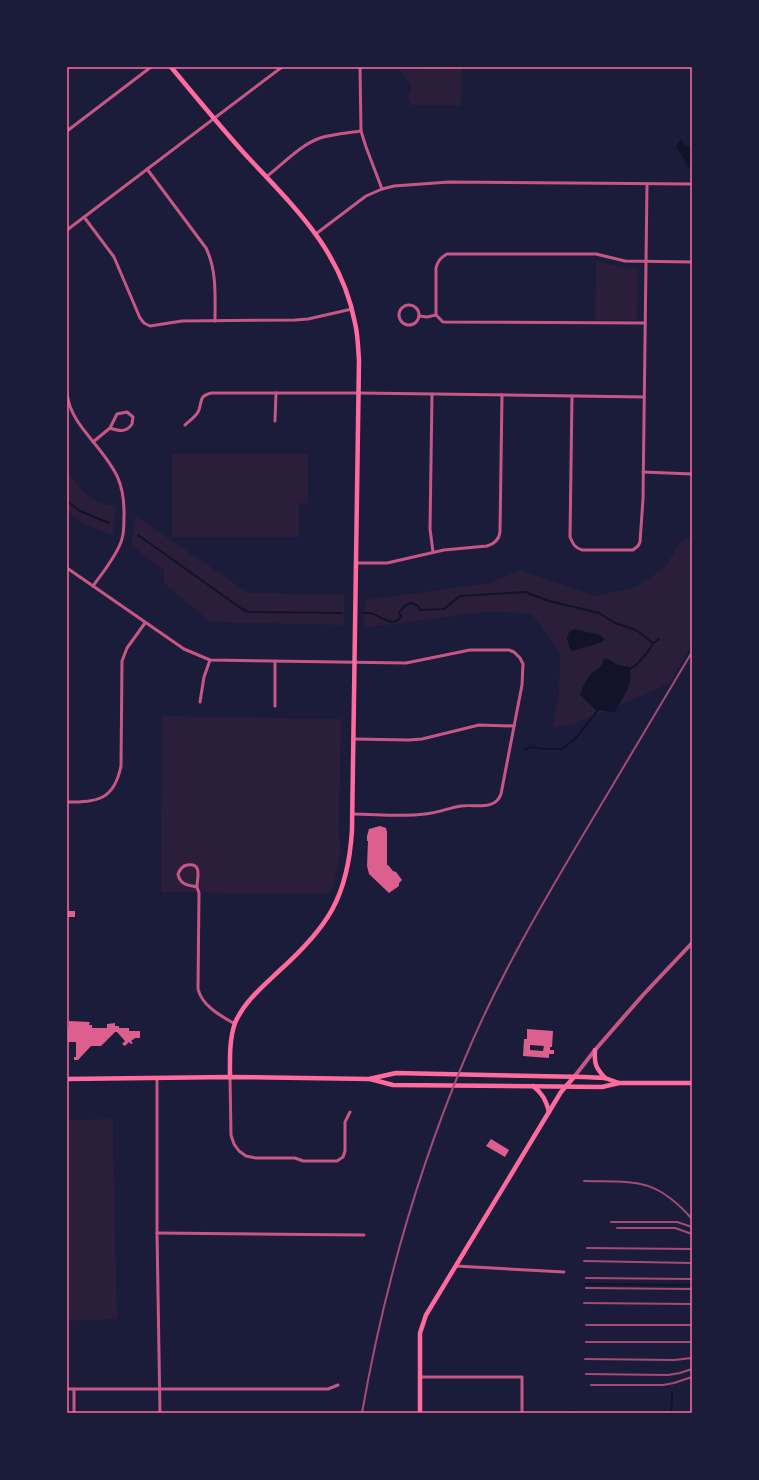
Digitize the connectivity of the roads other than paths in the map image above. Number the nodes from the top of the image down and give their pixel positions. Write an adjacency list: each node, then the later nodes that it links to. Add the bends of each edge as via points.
1 (151, 67): 6 (street)
2 (171, 67): 5 (main road)
3 (282, 67): 5 (street)
4 (360, 67): 7 (street)
5 (213, 119): 8 (street); 9 (main road)
6 (67, 131)
7 (361, 131): 9 (street, via 315,140); 12 (street)
8 (147, 169): 13 (street); 21 (street, via 211,258 215,272)
9 (266, 176): 15 (main road)
10 (647, 184): 11 (street); 12 (street, via 449,182); 16 (street)
11 (692, 184)
12 (382, 188): 15 (street, via 366,196)
13 (84, 217): 14 (street); 21 (street, via 114,257 144,323 156,326 182,321)
14 (67, 230)
15 (317, 233): 18 (main road, via 340,273)
16 (645, 262): 17 (street); 19 (street, via 625,261 596,254 447,254 441,257 436,268); 22 (street)
17 (692, 262)
18 (352, 309): 21 (street, via 308,319); 24 (main road, via 357,335)
19 (436, 315): 20 (street); 22 (street, via 443,322 449,323)
20 (419, 316): 20 (street, via 418,310 410,305 402,308 399,314 402,323 408,325 414,324)
21 (215, 321)
22 (644, 323): 29 (street)
23 (276, 393): 24 (street); 30 (street); 31 (street, via 206,394 200,402 198,411)
24 (359, 393): 26 (street); 37 (main road)
25 (67, 394): 33 (street, via 68,405 74,417)
26 (432, 394): 27 (street); 36 (street, via 430,529)
27 (502, 395): 28 (street); 36 (street, via 500,537 492,545)
28 (572, 396): 29 (street); 34 (street, via 570,537 577,548 626,551 638,546 641,536)
29 (644, 397): 34 (street)
30 (275, 421)
31 (185, 425)
32 (110, 428): 32 (street, via 127,430 133,418 127,412 121,412 114,418); 33 (street)
33 (93, 442): 39 (street, via 110,462 122,486 124,528 115,554)
34 (643, 472): 35 (street)
35 (692, 474)
36 (433, 552): 37 (street, via 387,564)
37 (356, 563): 43 (main road)
38 (67, 568): 39 (street)
39 (93, 586): 40 (street)
40 (145, 622): 41 (street, via 184,650); 48 (street, via 127,648 122,661 121,766 118,777 113,787 98,800)
41 (210, 660): 42 (street); 44 (street)
42 (275, 662): 43 (street); 45 (street)
43 (354, 663): 46 (street, via 406,663 470,650 509,650 520,658 523,664 522,685); 47 (main road)
44 (200, 702)
45 (275, 706)
46 (514, 726): 47 (street, via 479,726 422,739); 49 (street, via 500,799 495,803 489,806 460,806 427,814)
47 (352, 739): 49 (main road)
48 (67, 802)
49 (352, 814): 52 (main road, via 351,849 340,896 320,930 254,995 243,1008)
50 (197, 887): 50 (street, via 198,870 191,865 183,866 178,874 181,881); 52 (street, via 199,995 216,1013)
51 (692, 943): 53 (street)
52 (235, 1024): 56 (main road, via 231,1041)
53 (595, 1050): 54 (street); 57 (main road, via 596,1068)
54 (574, 1076): 57 (main road); 59 (main road, via 396,1073); 63 (main road)
55 (157, 1078): 56 (main road); 58 (main road); 66 (street)
56 (230, 1078): 59 (main road); 64 (street, via 231,1136 239,1151 246,1156 337,1161 343,1157 345,1151 345,1122)
57 (605, 1078): 60 (main road)
58 (67, 1079)
59 (369, 1079): 62 (main road, via 393,1085)
60 (619, 1083): 61 (main road); 63 (main road, via 602,1087)
61 (692, 1083)
62 (532, 1086): 63 (main road); 65 (main road, via 542,1093)
63 (566, 1086): 65 (main road)
64 (350, 1112)
65 (549, 1112): 68 (main road)
66 (157, 1233): 67 (street); 72 (street)
67 (364, 1235)
68 (455, 1266): 69 (street); 70 (main road, via 426,1315 420,1333)
69 (564, 1272)
70 (420, 1377): 77 (main road); 78 (street, via 522,1377)
71 (338, 1385): 72 (street, via 328,1389)
72 (160, 1388): 74 (street); 76 (street)
73 (67, 1389): 74 (street)
74 (74, 1389): 75 (street)
75 (74, 1413)
76 (160, 1413)
77 (420, 1413)
78 (522, 1413)

